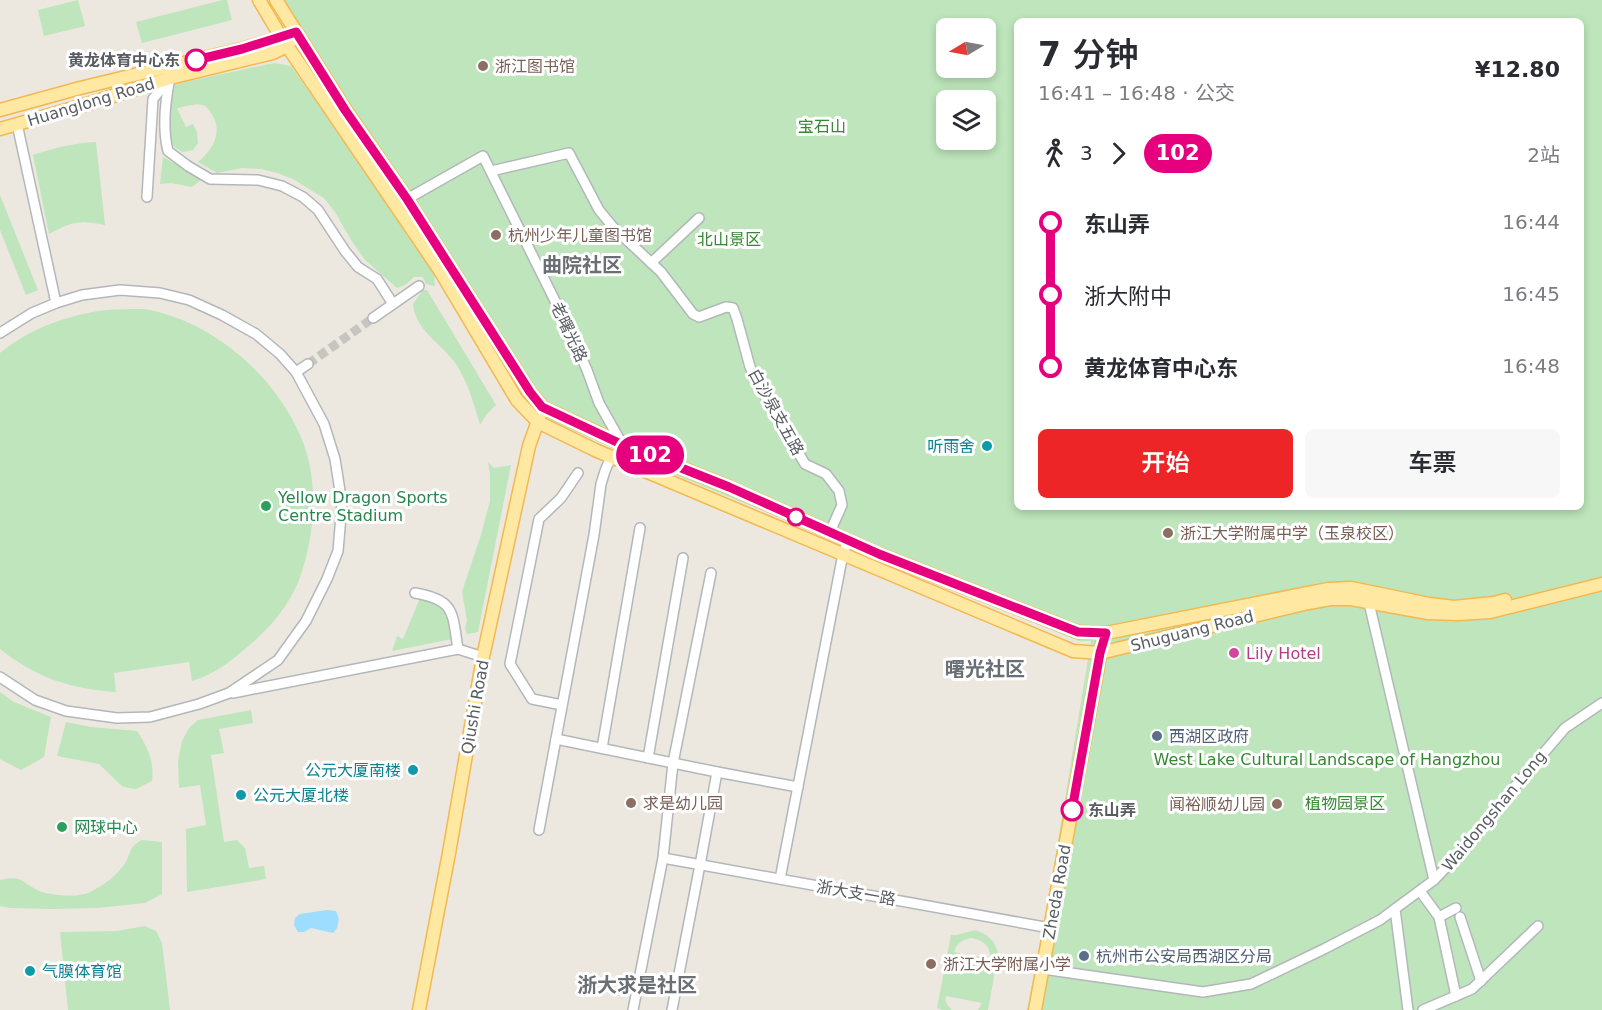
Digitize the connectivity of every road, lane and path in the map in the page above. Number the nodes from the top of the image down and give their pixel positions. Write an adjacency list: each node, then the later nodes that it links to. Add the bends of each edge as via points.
1 (260, 0): 4 (main road, Shuguang Road)
2 (276, 0): 3 (main road, Shuguang Road)
3 (296, 32): 4 (main road, Huanglong Road); 11 (main road, Shuguang Road)
4 (284, 42): 5 (main road, Huanglong Road, via 273,53); 6 (main road, Huanglong Road); 22 (main road, Shuguang Road, via 439,269 518,400)
5 (170, 78): 7 (main road, Huanglong Road); 10 (street, via 153,99); 16 (street, via 165,126 168,151 210,179 258,180 303,197 318,210 358,267 377,279)
6 (0, 110)
7 (17, 124): 8 (main road, Huanglong Road); 15 (street)
8 (0, 129)
9 (490, 171): 11 (street, 老曙光路, via 483,156); 13 (street, via 569,153 599,210); 23 (street, 老曙光路)
10 (147, 197)
11 (407, 199): 21 (main road, Shuguang Road)
12 (699, 218): 13 (street)
13 (651, 263): 27 (street, 白沙泉支五路, via 693,314 699,317 733,308 750,367 779,420 805,464 826,474 839,491 842,505)
14 (419, 286): 16 (street)
15 (56, 303): 18 (street); 20 (street, via 120,290 189,300 256,334)
16 (393, 304): 17 (street)
17 (373, 318)
18 (0, 333)
19 (308, 364): 20 (street)
20 (296, 372): 41 (street, via 324,424 335,459 342,504 338,551 306,621 278,660)
21 (542, 407): 22 (main road, Qiushi Road); 23 (main road, Shuguang Road)
22 (538, 422): 24 (main road, Shuguang Road); 39 (main road, Qiushi Road, via 529,446)
23 (621, 444): 27 (main road, Shuguang Road)
24 (611, 457): 29 (main road, Shuguang Road); 43 (street, via 601,484)
25 (578, 473): 43 (street, via 561,498 539,519 510,664 532,699)
26 (640, 528): 45 (street)
27 (830, 532): 28 (main road, Shuguang Road)
28 (848, 540): 29 (street); 36 (main road, Shuguang Road, via 1078,632)
29 (843, 554): 38 (main road, Shuguang Road, via 1073,651); 49 (street)
30 (683, 558): 46 (street)
31 (711, 573): 47 (street)
32 (1602, 575): 36 (main road, Shuguang Road, via 1494,603 1454,607 1351,588 1328,589)
33 (1602, 584): 35 (main road, Shuguang Road, via 1490,612 1428,613)
34 (415, 593): 37 (street, via 436,598 448,606)
35 (1369, 603): 38 (main road, Shuguang Road, via 1330,599 1308,603); 54 (street)
36 (1106, 633): 38 (main road, Zheda Road)
37 (458, 649): 39 (street); 41 (street)
38 (1100, 653): 59 (main road, Zheda Road)
39 (483, 657): 63 (main road, Qiushi Road)
40 (0, 677): 41 (street, via 34,700 55,708 117,718 150,717)
41 (229, 693)
42 (1602, 703): 54 (street, Waidongshan Long, via 1565,728 1476,836)
43 (562, 705): 44 (street)
44 (556, 739): 45 (street); 50 (street)
45 (602, 748): 46 (street)
46 (648, 758): 47 (street)
47 (673, 763): 48 (street); 51 (street)
48 (717, 772): 49 (street); 52 (street)
49 (798, 787): 53 (street)
50 (539, 830)
51 (663, 858): 52 (street, 浙大支一路); 64 (street)
52 (700, 865): 53 (street, 浙大支一路); 65 (street)
53 (780, 879): 59 (street, 浙大支一路)
54 (1434, 880): 55 (street, Waidongshan Long)
55 (1420, 891): 56 (street, Waidongshan Long); 57 (street)
56 (1395, 909): 60 (street, Waidongshan Long, via 1251,984 1203,992); 67 (street)
57 (1439, 916): 61 (street, via 1458,913); 62 (street)
58 (1538, 926): 61 (street)
59 (1050, 928): 60 (main road, Zheda Road)
60 (1042, 969): 66 (main road, Zheda Road)
61 (1481, 981): 62 (street)
62 (1456, 996): 68 (street)
63 (419, 1010)
64 (633, 1010)
65 (672, 1010)
66 (1035, 1010)
67 (1408, 1010)
68 (1423, 1010)

